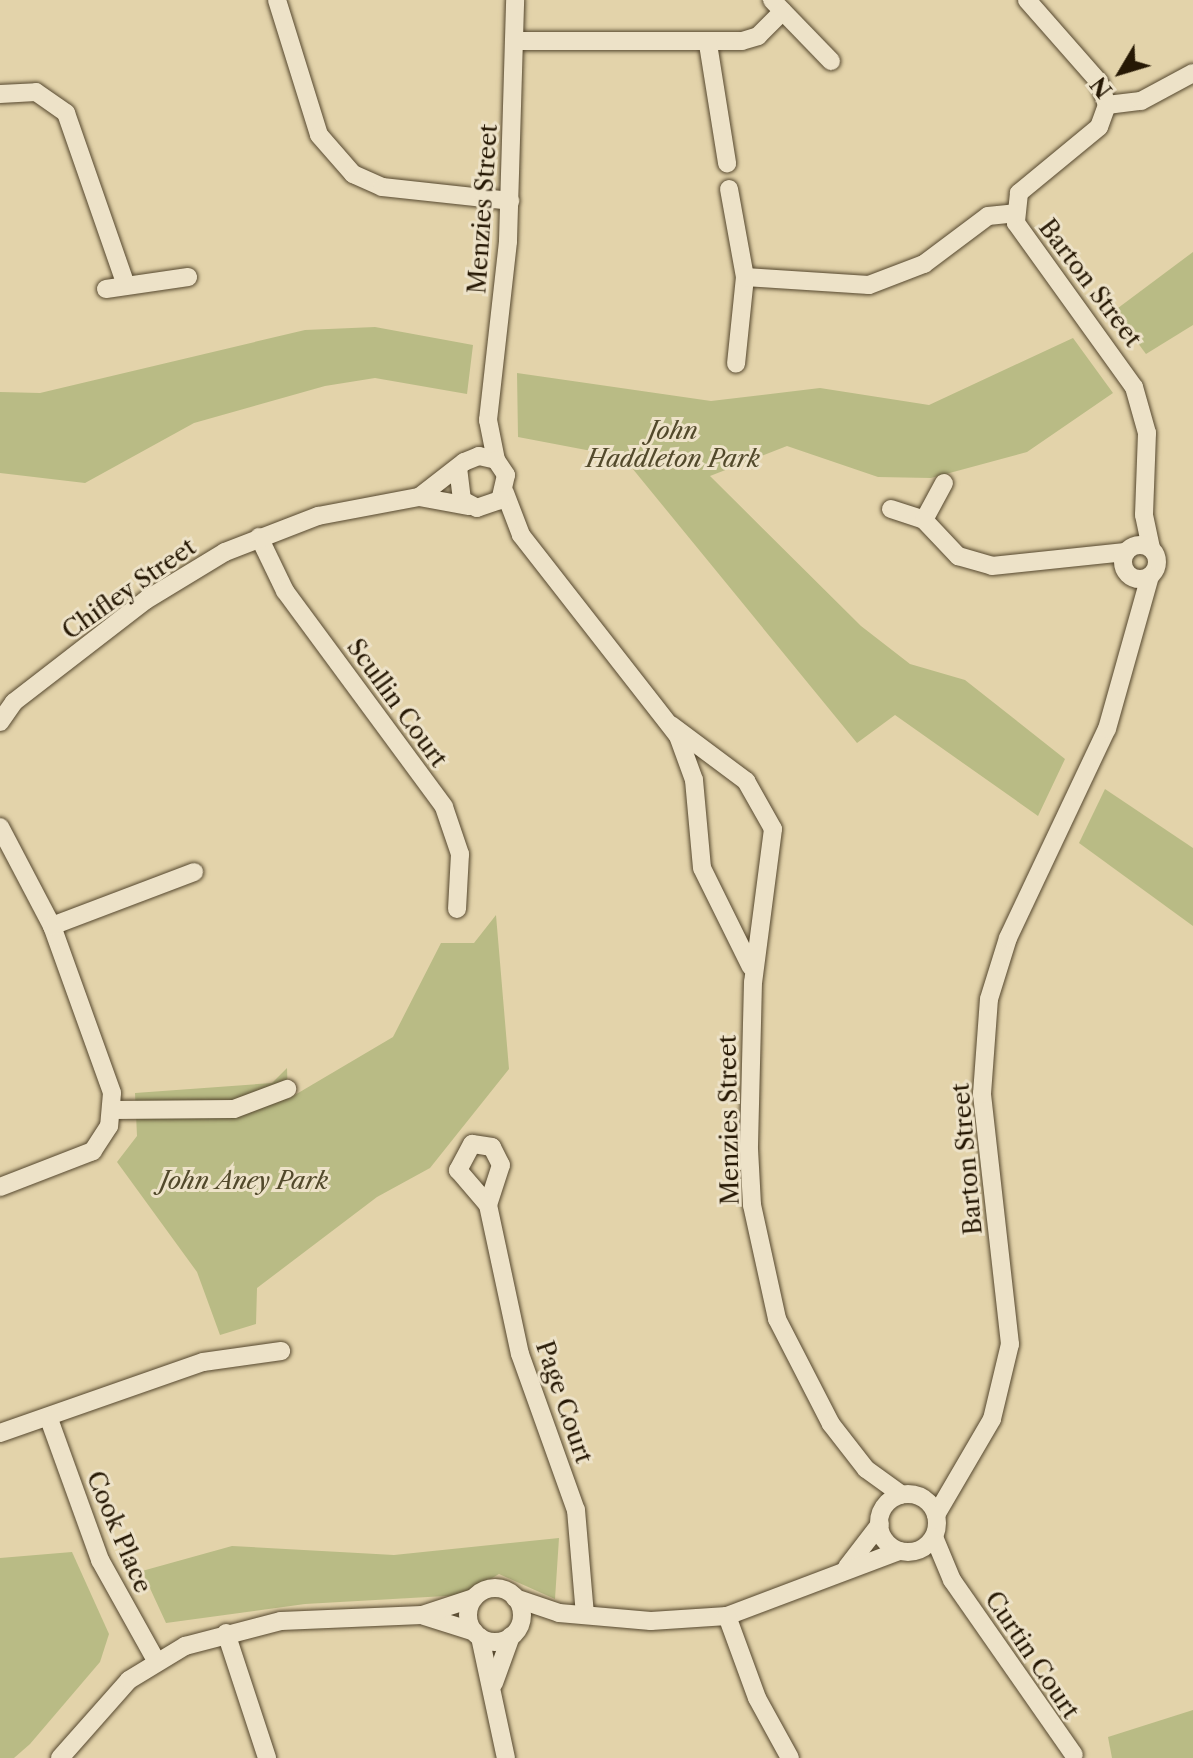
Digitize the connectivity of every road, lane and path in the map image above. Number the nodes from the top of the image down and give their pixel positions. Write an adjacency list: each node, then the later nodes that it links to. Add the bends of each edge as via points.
1 (277, 0): 13 (street, via 319,135 353,174 382,187)
2 (515, 0): 5 (street, Menzies Street)
3 (1027, 0): 10 (street, via 1099,82)
4 (778, 6): 6 (street, via 758,36); 7 (street)
5 (515, 41): 6 (street); 13 (street, Menzies Street)
6 (708, 44): 11 (street)
7 (831, 61)
8 (1193, 73): 10 (street, via 1141,101)
9 (0, 94): 17 (street, via 36,92 66,113)
10 (1107, 105): 14 (street, Barton Street, via 1099,127 1019,193)
11 (727, 163)
12 (729, 189): 16 (street)
13 (510, 201): 20 (street, Menzies Street)
14 (1015, 213): 16 (street, via 988,216 924,264 869,285); 28 (street, Barton Street, via 1134,387 1147,433)
15 (188, 277): 17 (street)
16 (745, 277): 19 (street)
17 (125, 282): 18 (street)
18 (106, 289)
19 (736, 364)
20 (488, 420): 21 (street, Menzies Street); 22 (street, Menzies Street)
21 (496, 460): 22 (street); 24 (street, via 506,475)
22 (465, 463): 25 (street, Chifley Street); 26 (street, via 454,485)
23 (944, 483): 29 (street)
24 (505, 493): 26 (street); 30 (street, Menzies Street)
25 (419, 497): 26 (street, Chifley Street); 31 (street, Chifley Street, via 318,516)
26 (473, 507): 30 (street, Menzies Street)
27 (891, 509): 29 (street)
28 (1144, 515): 32 (street, Barton Street); 33 (street, Barton Street)
29 (924, 520): 33 (street, via 944,545 974,563)
30 (521, 535): 38 (street, Menzies Street)
31 (259, 537): 36 (street, Chifley Street, via 146,600); 41 (street, Scullin Court, via 285,591 444,807 460,854)
32 (1151, 548): 33 (street); 34 (street, Barton Street, via 1158,562)
33 (1127, 560): 34 (street); 35 (street, Barton Street)
34 (1150, 576): 35 (street, Barton Street)
35 (1137, 609): 52 (street, Barton Street, via 1107,729 1008,938 989,999 982,1094 1010,1344 992,1419)
36 (7, 704): 37 (street, Chifley Street)
37 (0, 722)
38 (671, 725): 43 (street, Menzies Street, via 692,771 702,868 740,933); 43 (street, Menzies Street, via 746,781 772,825)
39 (0, 827): 42 (street)
40 (194, 872): 42 (street)
41 (457, 909)
42 (52, 926): 45 (street)
43 (753, 982): 51 (street, Menzies Street, via 749,1149 761,1257 807,1387)
44 (287, 1089): 45 (street, via 234,1109)
45 (112, 1110): 46 (street, via 103,1140 84,1158)
46 (0, 1187)
47 (488, 1205): 63 (street, Page Court, via 520,1354 576,1510)
48 (281, 1351): 49 (street, via 203,1362)
49 (49, 1419): 50 (street); 69 (street, Cook Place, via 100,1560)
50 (0, 1433)
51 (866, 1469): 53 (street, Menzies Street); 55 (street, Menzies Street)
52 (955, 1480): 53 (street); 54 (street, Barton Street)
53 (910, 1496): 54 (street, Menzies Street); 55 (street)
54 (936, 1515): 56 (street)
55 (881, 1518): 57 (street, Curtin Court); 58 (street)
56 (934, 1537): 57 (street); 59 (street, Curtin Court)
57 (906, 1551): 58 (street); 59 (street, Curtin Court)
58 (845, 1569): 65 (street)
59 (952, 1580): 71 (street, Curtin Court)
60 (474, 1598): 61 (street, via 494,1588); 64 (street); 68 (street, via 468,1619)
61 (515, 1598): 62 (street); 67 (street)
62 (559, 1613): 63 (street); 67 (street)
63 (585, 1614): 65 (street, via 651,1621)
64 (422, 1615): 66 (street, via 281,1621); 68 (street)
65 (727, 1616): 75 (street, via 757,1698)
66 (226, 1633): 69 (street); 73 (street)
67 (514, 1633): 68 (street); 70 (street)
68 (477, 1635): 70 (street)
69 (155, 1659): 72 (street, via 107,1701)
70 (494, 1683): 74 (street)
71 (1074, 1755)
72 (60, 1758)
73 (267, 1758)
74 (506, 1758)
75 (790, 1758)

